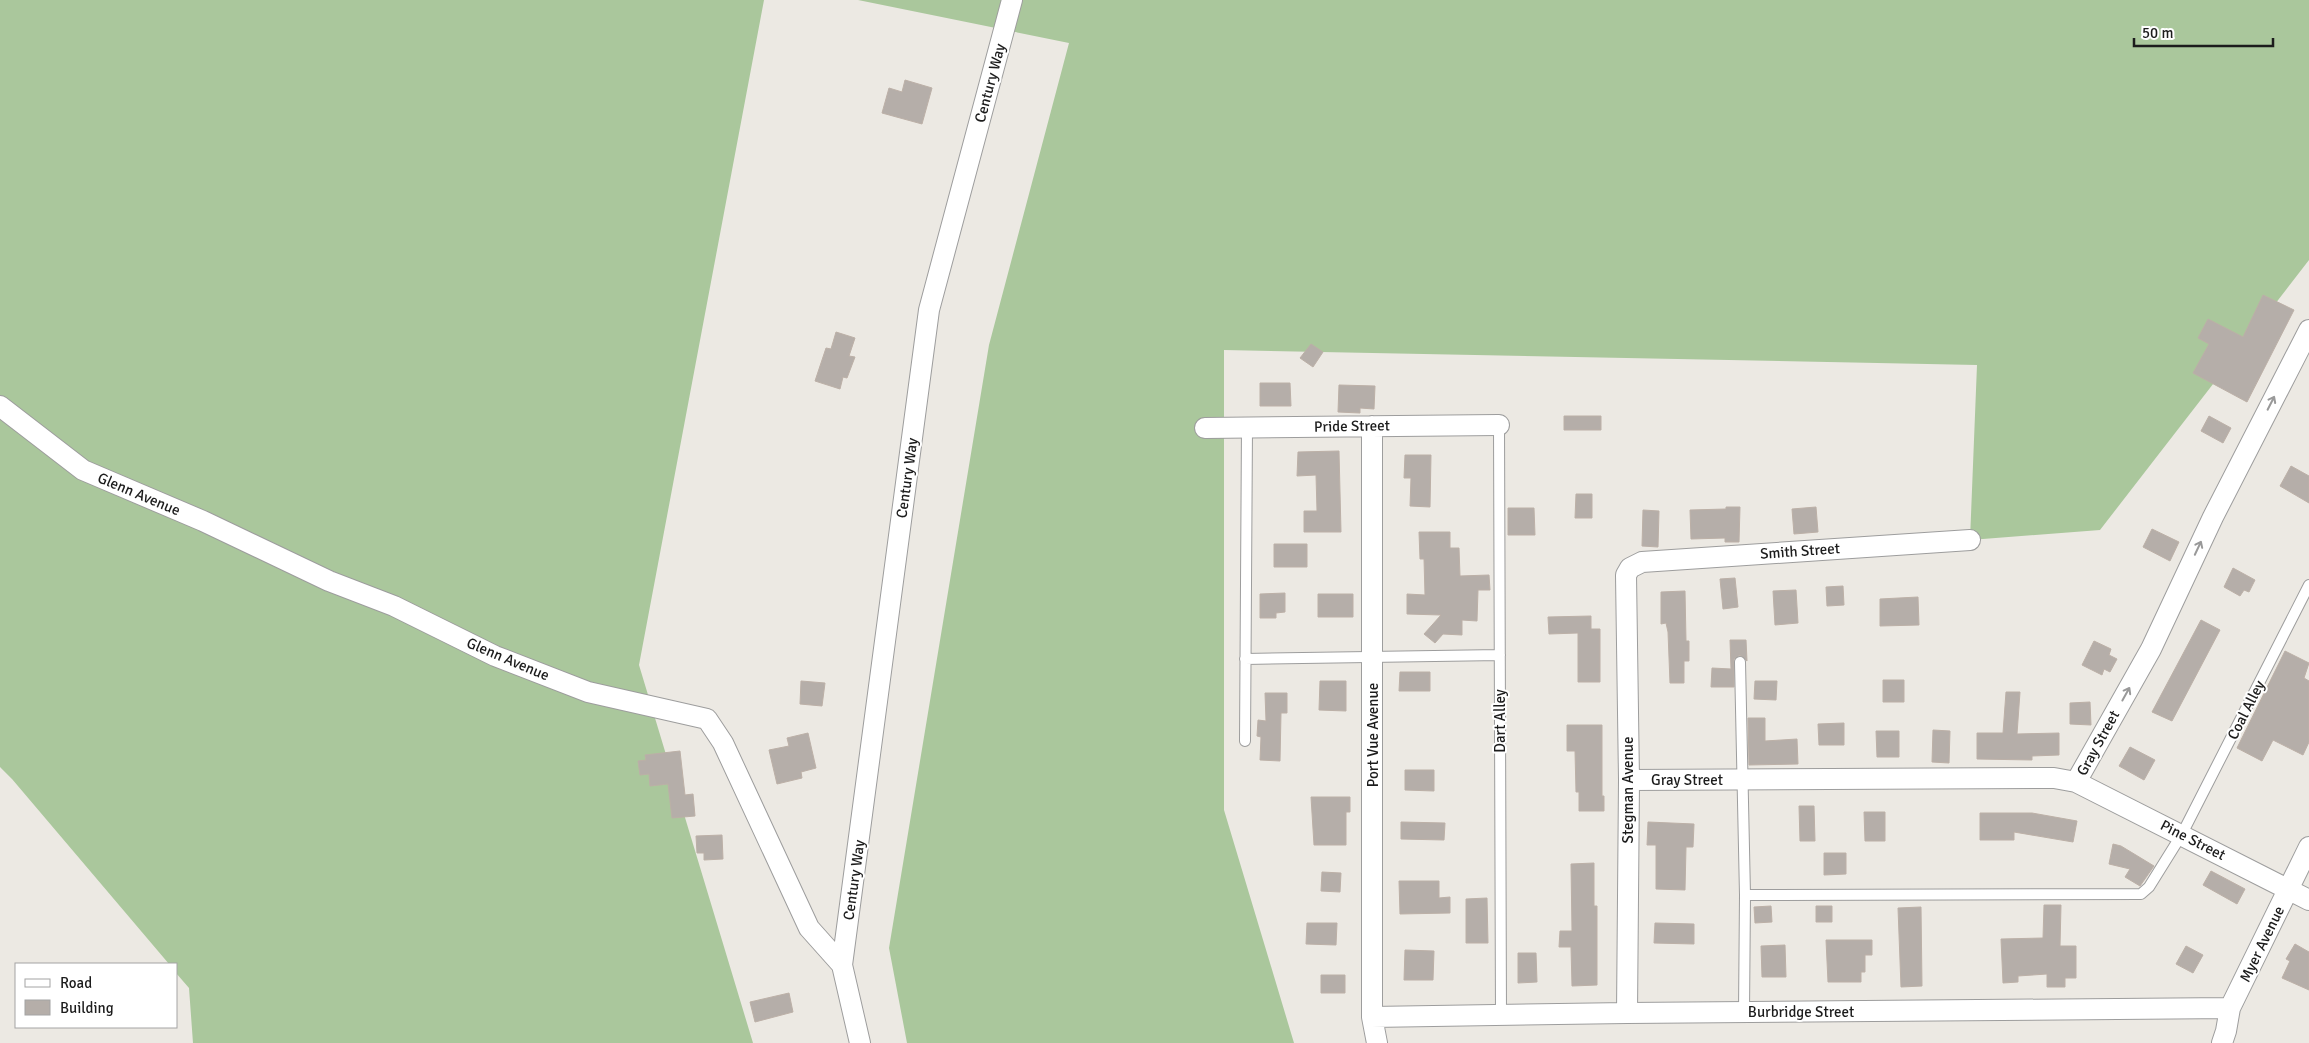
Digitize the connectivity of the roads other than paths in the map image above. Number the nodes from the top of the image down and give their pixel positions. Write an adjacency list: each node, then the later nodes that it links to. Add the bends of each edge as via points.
1 (1012, 0): 24 (street, Century Way, via 928,310)
2 (2309, 330): 18 (street, Gray Street, one-way to 2, via 2151,648 2213,517)
3 (0, 406): 24 (street, Glenn Avenue, via 83,470 203,521 329,581 394,606 495,656 588,692 707,719 723,743 809,928)
4 (1499, 425): 5 (street, Pride Street); 11 (lane, Dart Alley)
5 (1372, 426): 6 (street, Pride Street); 12 (street, Port Vue Avenue)
6 (1247, 427): 7 (street, Pride Street); 13 (lane)
7 (1205, 428)
8 (1970, 540): 9 (street, Smith Street, via 1642,562)
9 (1630, 568): 16 (street, Stegman Avenue, via 1626,575)
10 (2309, 585): 19 (lane, Coal Alley)
11 (1500, 655): 12 (lane); 28 (lane, Dart Alley)
12 (1373, 658): 13 (lane); 29 (street, Port Vue Avenue)
13 (1245, 659): 15 (lane)
14 (1740, 662): 17 (lane)
15 (1244, 741)
16 (1629, 780): 17 (street, Gray Street); 27 (street, Stegman Avenue)
17 (1742, 780): 18 (street, Gray Street, via 2054,778); 22 (lane)
18 (2076, 782): 19 (street, Pine Street)
19 (2182, 834): 21 (street, Pine Street); 22 (lane, Coal Alley, via 2149,887 2141,894)
20 (2309, 848): 21 (street, Myer Avenue)
21 (2288, 890): 23 (street, Pine Street); 25 (street, Myer Avenue)
22 (1745, 895): 26 (lane)
23 (2309, 900)
24 (842, 965): 30 (street, Glenn Avenue)
25 (2230, 1008): 26 (street, Burbridge Street); 32 (street, Myer Avenue)
26 (1744, 1012): 27 (street, Burbridge Street)
27 (1627, 1013): 28 (street, Burbridge Street)
28 (1501, 1016): 29 (street, Burbridge Street)
29 (1372, 1018): 31 (street, Port Vue Avenue)
30 (860, 1043)
31 (1377, 1043)
32 (2222, 1043)

